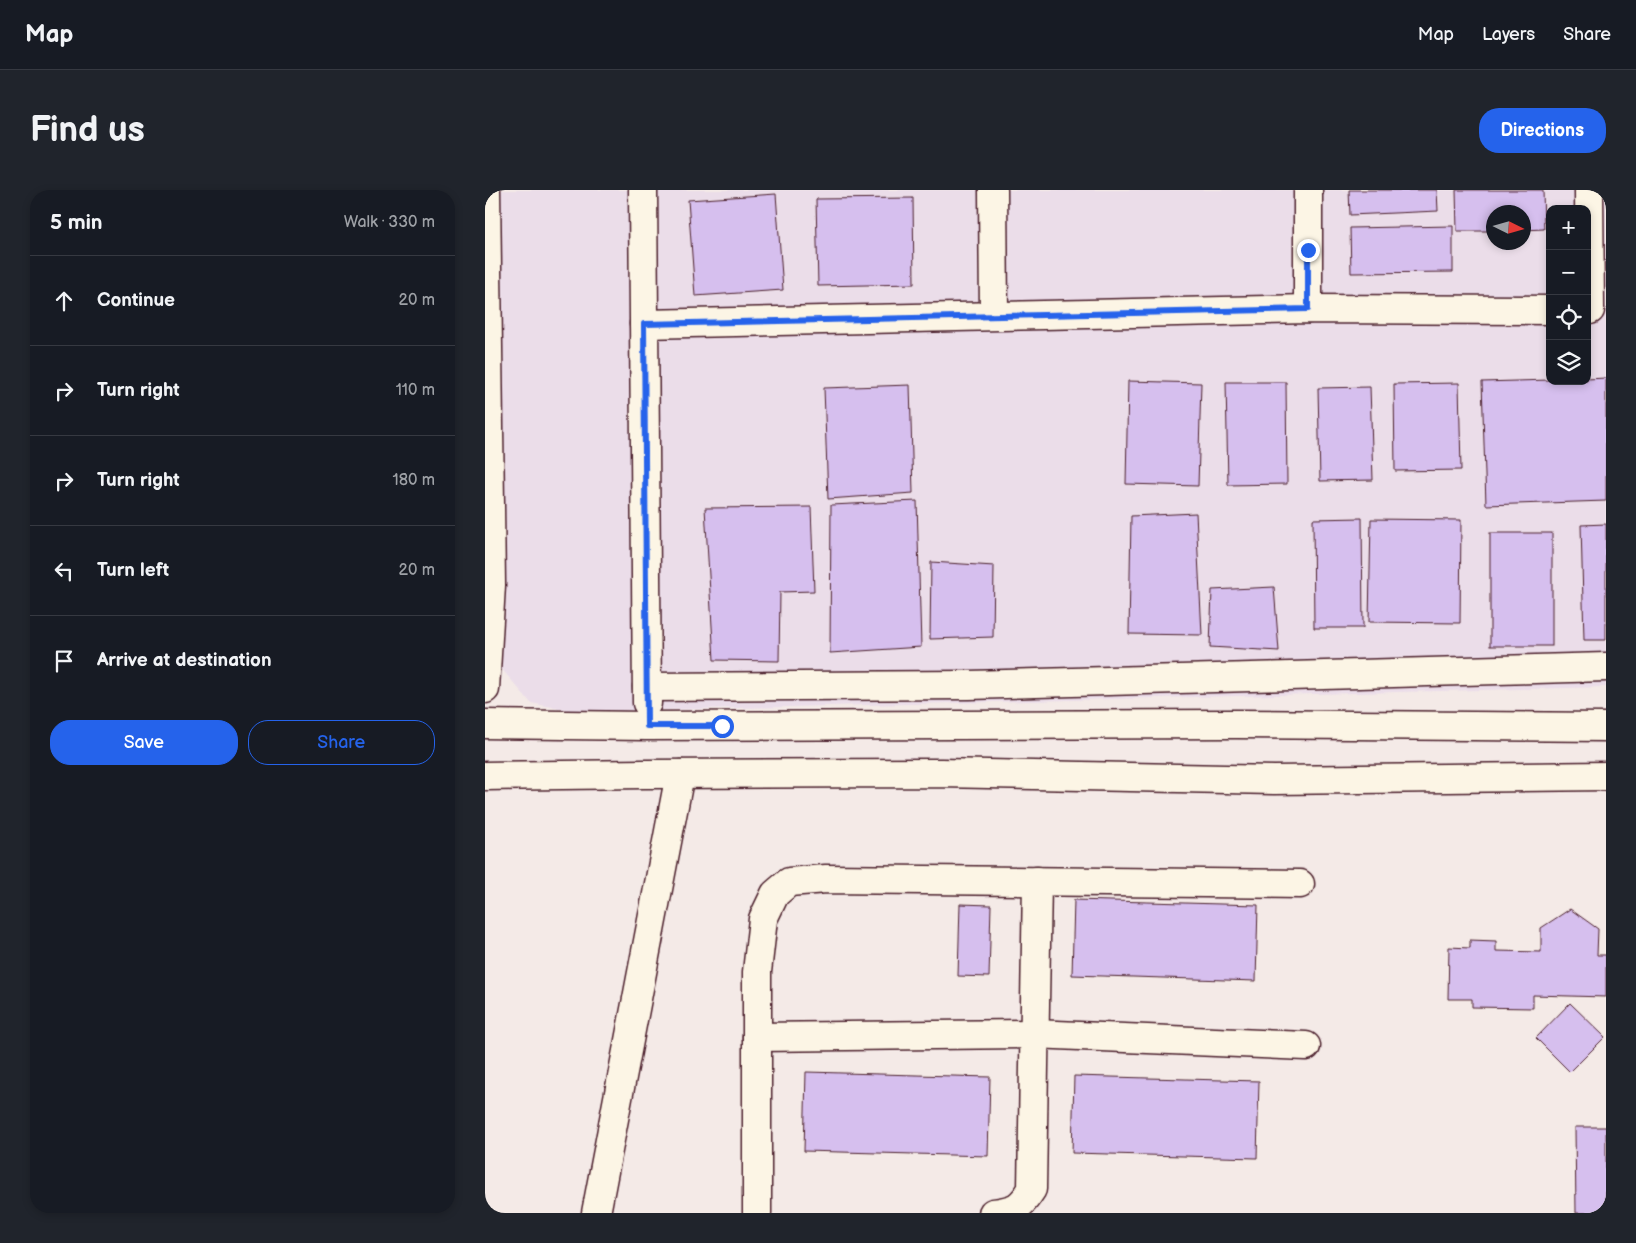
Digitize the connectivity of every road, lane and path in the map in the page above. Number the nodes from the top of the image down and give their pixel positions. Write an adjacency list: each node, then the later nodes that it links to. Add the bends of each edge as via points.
1 (486, 190): 13 (street, via 491,584)
2 (643, 190): 10 (street)
3 (993, 190): 9 (street)
4 (1308, 190): 6 (street)
5 (1589, 190): 8 (street)
6 (1308, 309): 7 (street); 9 (street)
7 (1546, 310)
8 (1594, 310)
9 (994, 315): 10 (street)
10 (644, 324): 12 (street)
11 (1606, 667): 12 (street, via 969,685)
12 (647, 686): 15 (street)
13 (485, 689)
14 (485, 724): 15 (street)
15 (647, 726): 16 (street)
16 (1606, 726)
17 (680, 774): 18 (street); 19 (street, via 941,773 1274,780); 25 (street)
18 (485, 776)
19 (1606, 776)
20 (1037, 881): 21 (street); 22 (street); 23 (street, via 826,879 789,882 775,894 763,919 757,972)
21 (1300, 884)
22 (1034, 1034): 23 (street); 24 (street); 27 (street, via 1032,1189 1023,1203 1011,1211)
23 (757, 1036): 26 (street)
24 (1305, 1046)
25 (596, 1213)
26 (757, 1213)
27 (993, 1213)

